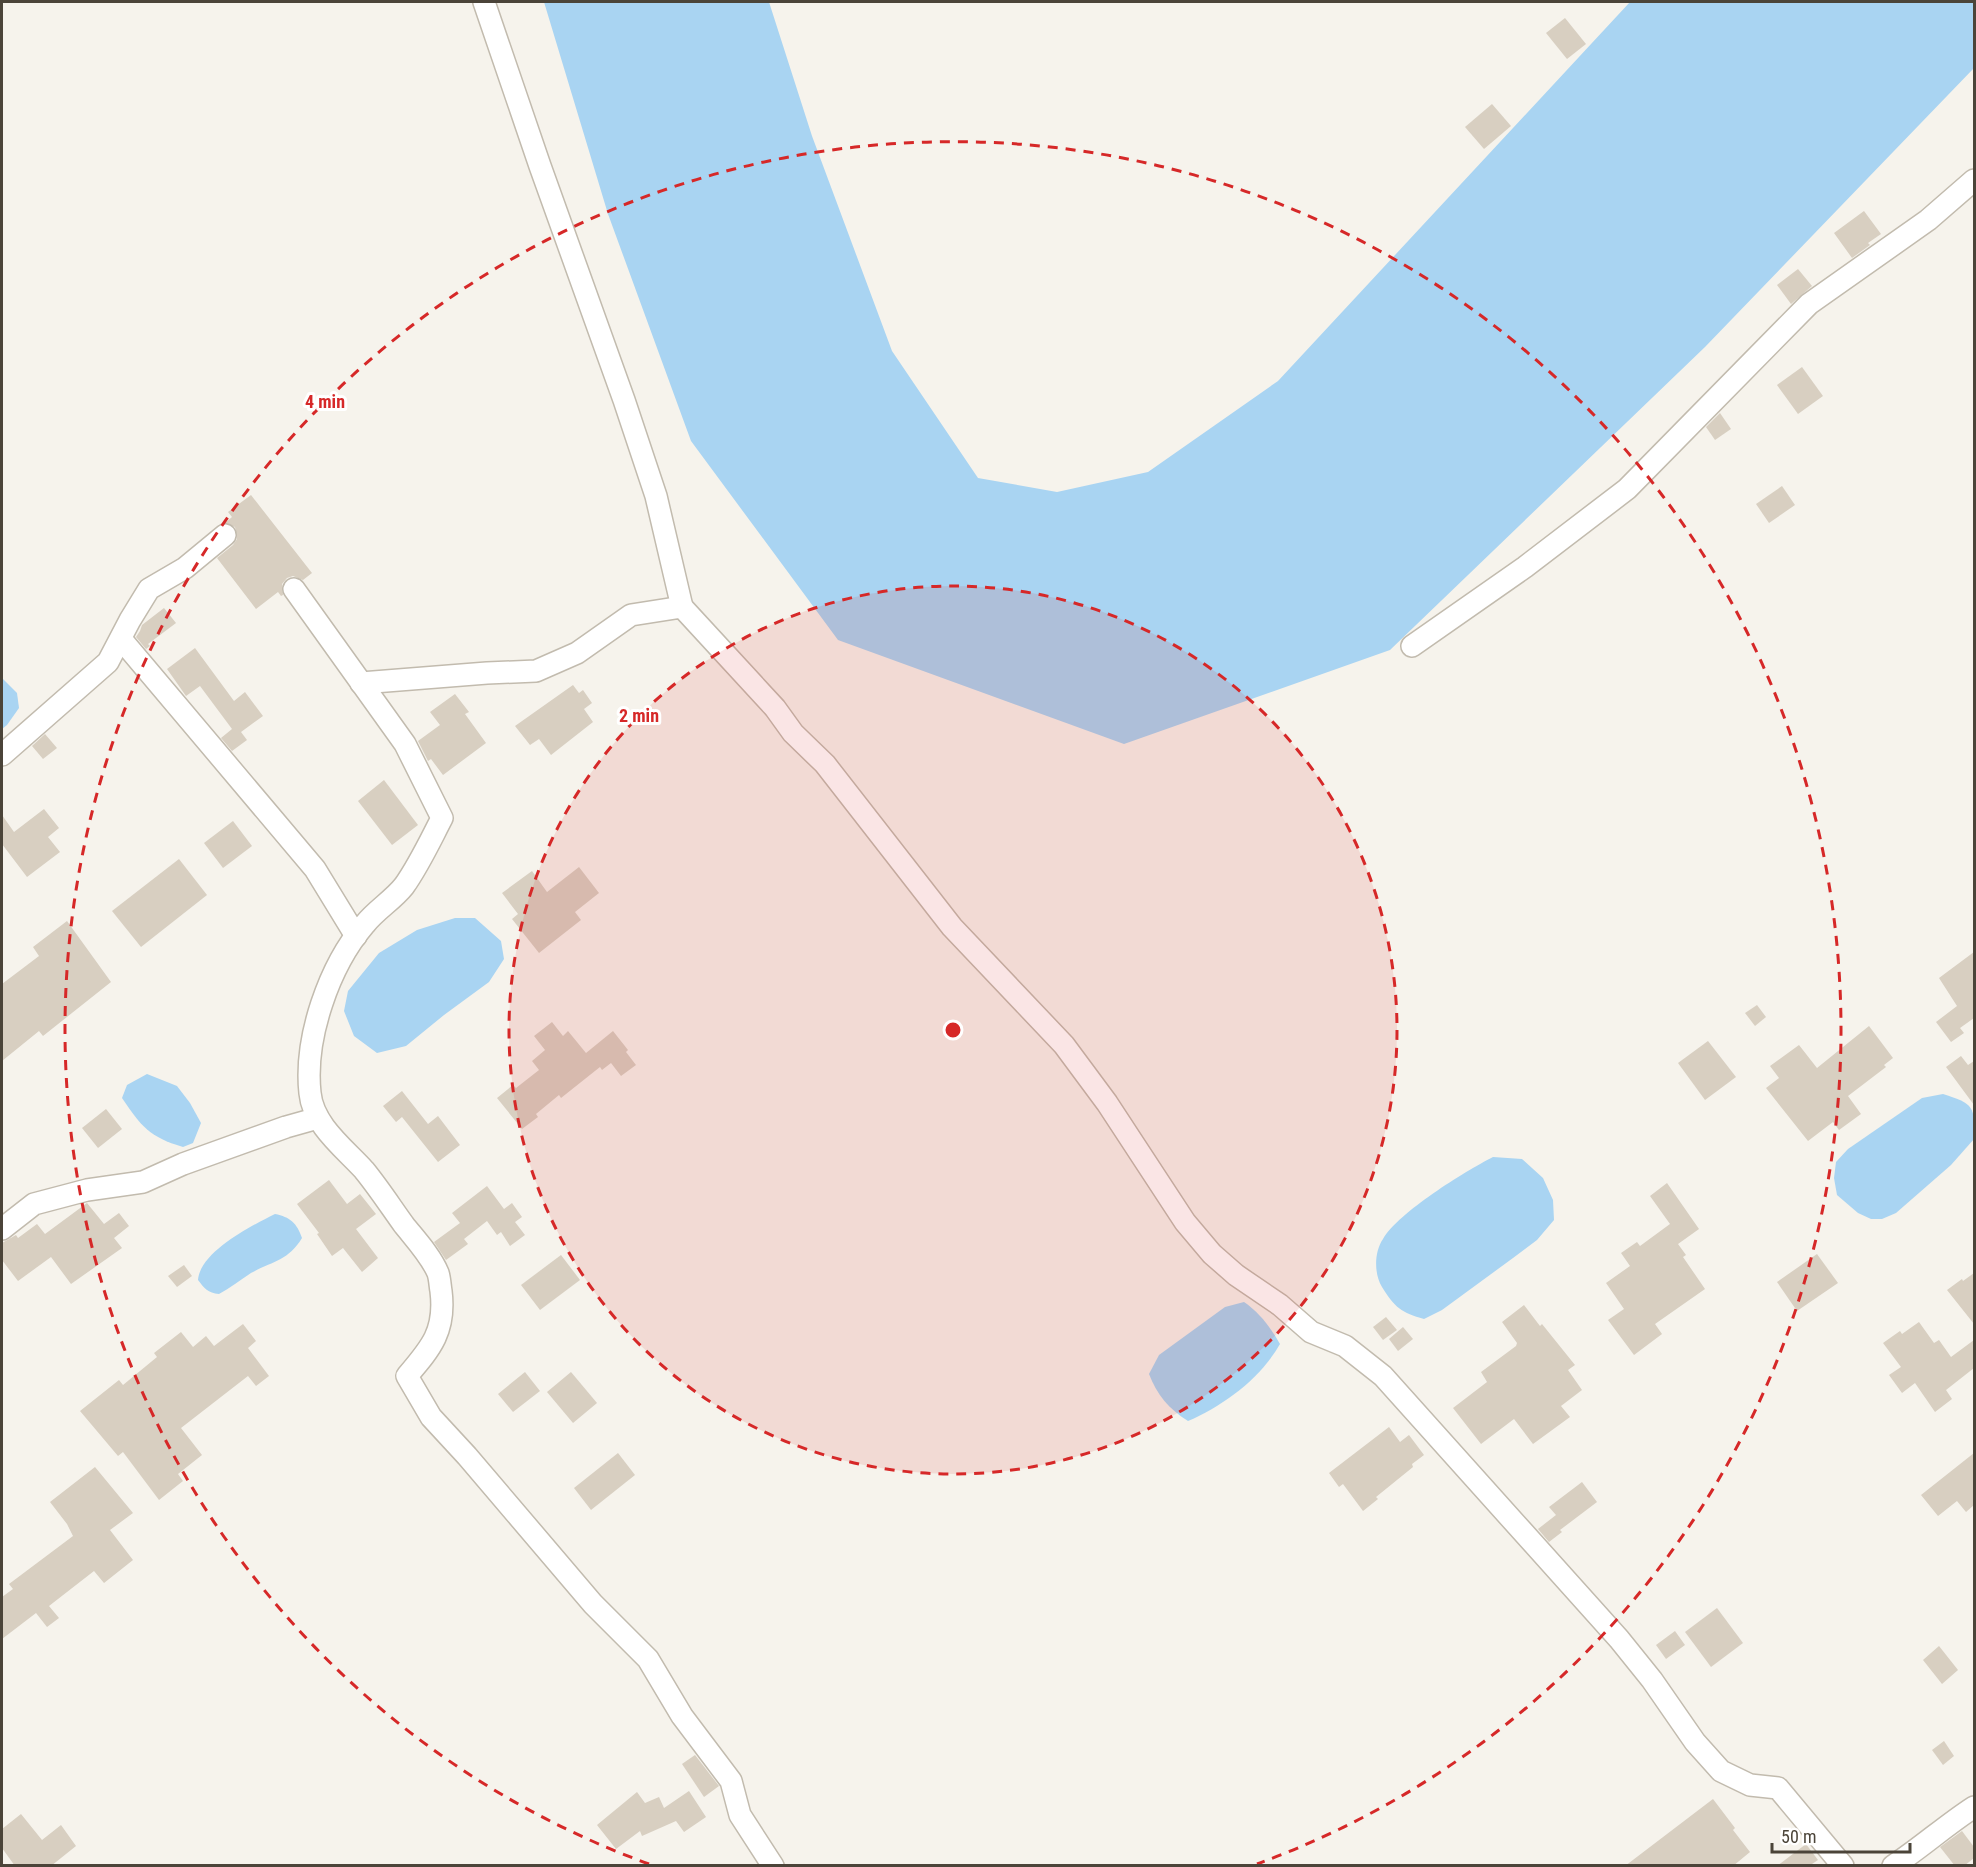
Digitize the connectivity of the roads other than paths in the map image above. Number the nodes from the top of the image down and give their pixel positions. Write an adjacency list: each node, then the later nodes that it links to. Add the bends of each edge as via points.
1 (484, 2): 5 (street, via 624,400 652,486)
2 (1974, 180): 7 (street, via 1928,220 1809,304 1627,489)
3 (225, 535): 6 (street, via 184,568 149,589)
4 (294, 589): 8 (street)
5 (682, 607): 8 (street, via 631,615 577,653 536,671); 15 (street, via 825,764 952,927 1064,1045 1185,1222 1212,1254 1311,1332 1345,1346 1383,1376 1612,1632 1721,1771 1750,1785 1778,1788)
6 (121, 639): 9 (street, via 108,662); 10 (street, via 315,869)
7 (1412, 646)
8 (361, 684): 10 (street, via 405,744 442,818 404,886)
9 (2, 755)
10 (356, 936): 11 (street, via 339,964 314,1032 310,1095)
11 (318, 1118): 12 (street, via 183,1164 143,1182 87,1190 34,1204); 14 (street, via 364,1170 439,1274 442,1322 425,1355 406,1376 431,1417 593,1604 648,1659 682,1716 731,1781 740,1815)
12 (2, 1229)
13 (1974, 1807): 16 (street)
14 (773, 1866)
15 (1843, 1866)
16 (1893, 1866)

